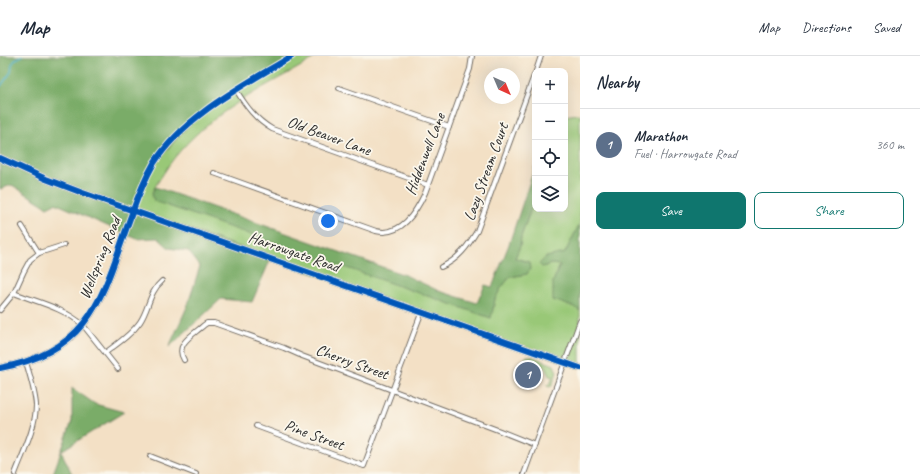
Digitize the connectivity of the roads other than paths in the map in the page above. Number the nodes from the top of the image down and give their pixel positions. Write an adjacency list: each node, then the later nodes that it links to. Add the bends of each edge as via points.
1 (292, 56): 7 (street, Wellspring Road)
2 (472, 56): 8 (street, Hiddenwell Lane, via 470,69)
3 (541, 56): 4 (street, Lazy Stream Court)
4 (536, 68)
5 (532, 80): 16 (street, Lazy Stream Court, via 477,230 470,243 454,261)
6 (340, 88): 8 (street)
7 (236, 90): 11 (street, Old Beaver Lane, via 252,113 272,128); 12 (street, Wellspring Road, via 192,121 169,145 155,163)
8 (449, 127): 11 (street, Hiddenwell Lane)
9 (0, 158): 12 (main road, Harrowgate Road, via 46,179)
10 (214, 173): 11 (street, Hiddenwell Lane, via 382,233 395,230 407,221 421,202)
11 (428, 184)
12 (133, 210): 20 (main road, Harrowgate Road); 22 (main road, Wellspring Road, via 104,288)
13 (22, 226): 15 (street)
14 (64, 245): 15 (street)
15 (39, 253): 18 (street, via 27,264)
16 (441, 267)
17 (162, 281): 23 (street, via 155,288 140,323)
18 (14, 293): 19 (street); 22 (street, via 62,311)
19 (0, 310)
20 (422, 311): 26 (main road, Harrowgate Road); 30 (street)
21 (580, 321): 26 (street)
22 (83, 325): 23 (street); 25 (main road, Wellspring Road, via 57,348)
23 (105, 353): 29 (street)
24 (184, 360): 30 (street, Cherry Street, via 180,353 183,343 207,323 214,323)
25 (26, 362): 27 (main road, Wellspring Road); 34 (street, via 35,396 35,412 33,426)
26 (565, 362): 28 (main road, Harrowgate Road); 32 (street)
27 (0, 368)
28 (580, 368)
29 (118, 369)
30 (393, 390): 31 (street, Pine Street, via 364,466); 32 (street, Cherry Street)
31 (256, 426)
32 (535, 445): 36 (street)
33 (150, 456): 35 (street)
34 (16, 474)
35 (196, 474)
36 (524, 474)

